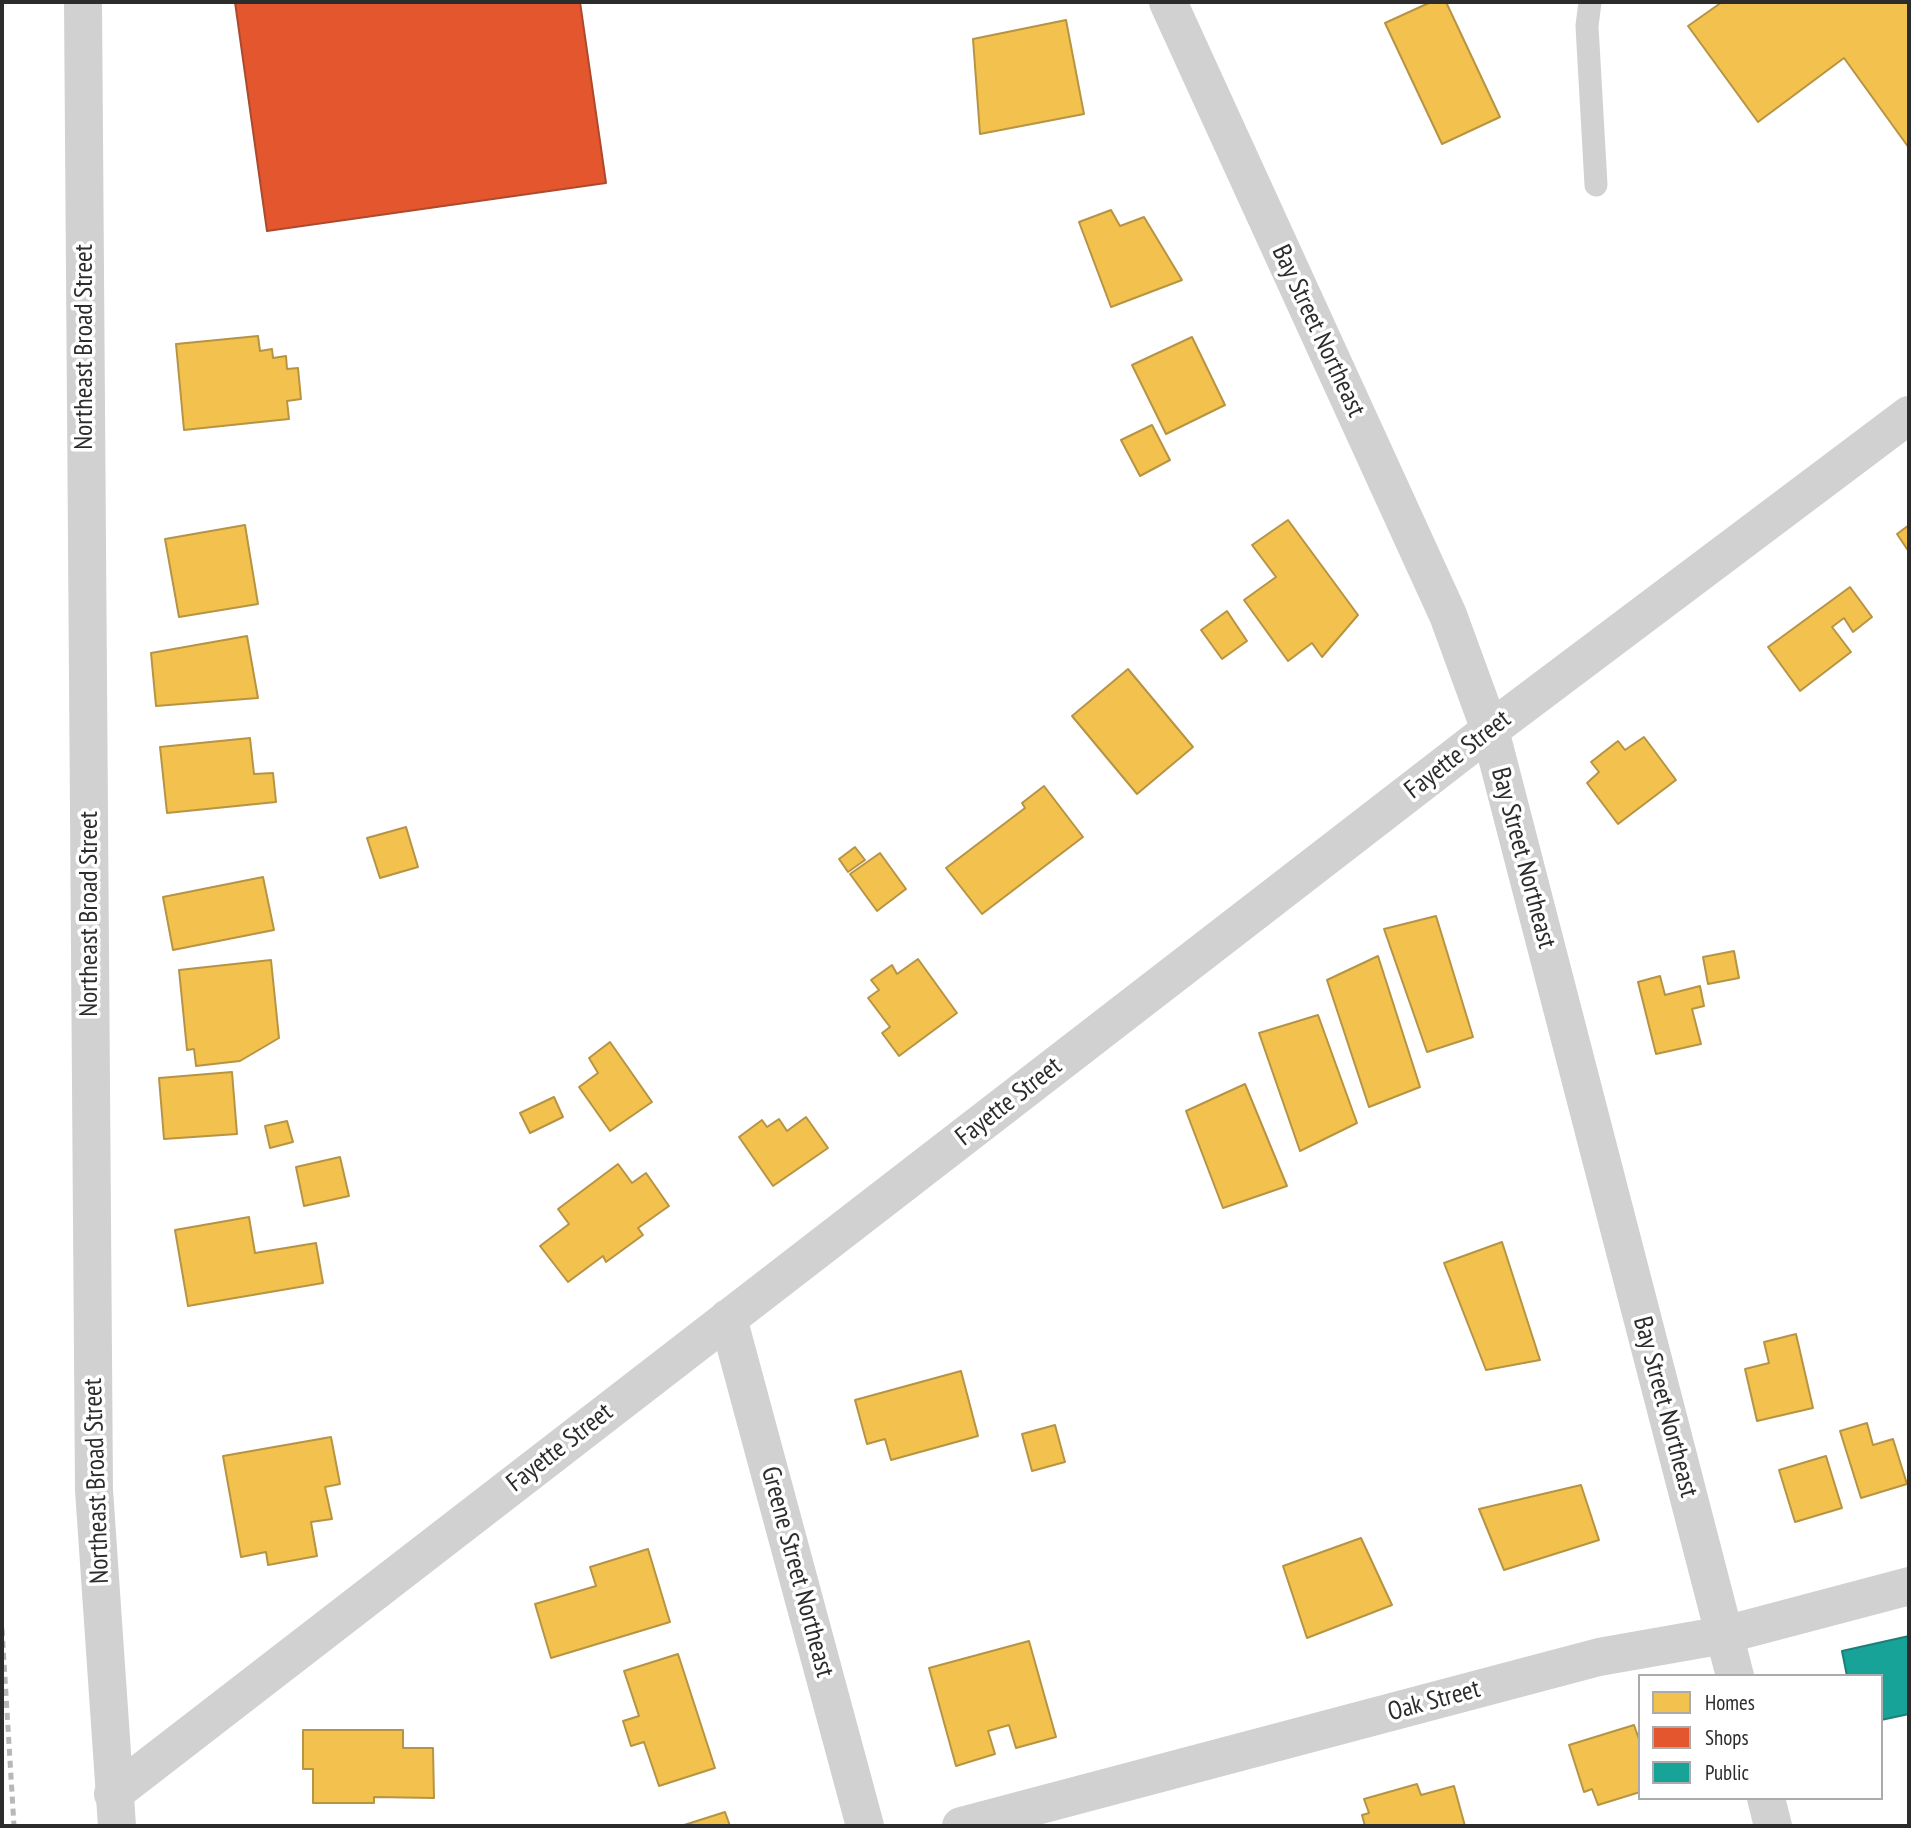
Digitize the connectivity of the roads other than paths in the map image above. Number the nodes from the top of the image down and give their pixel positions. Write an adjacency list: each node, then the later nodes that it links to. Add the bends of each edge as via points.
1 (82, 2): 12 (street, Northeast Broad Street, via 94,1490)
2 (1168, 2): 6 (street, Bay Street Northeast, via 1448,615)
3 (1590, 2): 4 (lane, via 1587,26)
4 (1596, 185)
5 (1909, 415): 6 (street, Fayette Street)
6 (1490, 730): 7 (street, Fayette Street); 9 (street, Bay Street Northeast)
7 (729, 1318): 12 (street, Fayette Street); 13 (street, Greene Street Northeast)
8 (1909, 1586): 9 (street, Oak Street)
9 (1724, 1635): 10 (street, Bay Street Northeast); 14 (street, Oak Street, via 1599,1657)
10 (1734, 1674)
11 (1766, 1800): 15 (street)
12 (115, 1810)
13 (865, 1826)
14 (961, 1826)
15 (1773, 1826)

